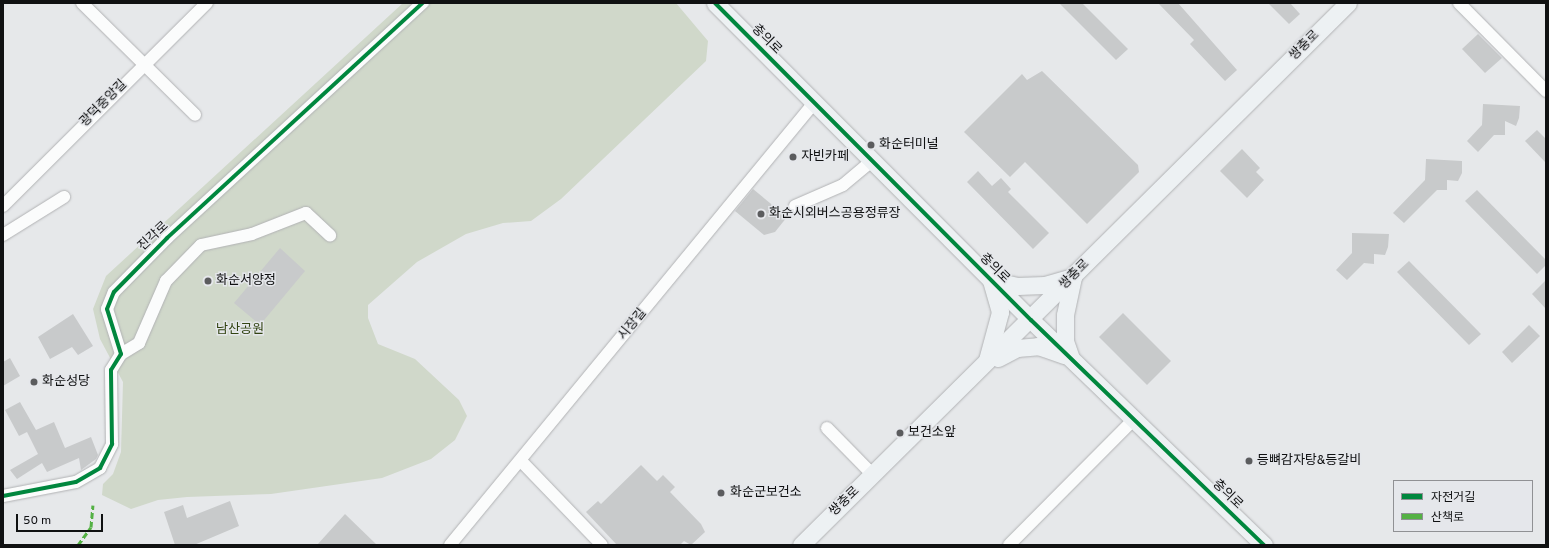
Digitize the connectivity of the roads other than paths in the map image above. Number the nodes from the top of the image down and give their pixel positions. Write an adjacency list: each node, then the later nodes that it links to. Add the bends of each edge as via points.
1 (82, 3): 7 (street)
2 (206, 3): 7 (street, 광덕중앙길)
3 (423, 3): 20 (street, 진각로, via 122,281 108,309)
4 (715, 3): 9 (street, 충의로)
5 (1348, 3): 17 (street, 쌍충로)
6 (1459, 3): 8 (street)
7 (144, 64): 10 (street); 13 (street, 광덕중앙길)
8 (1546, 92)
9 (814, 103): 11 (street, 충의로); 25 (street, 시장길)
10 (195, 115)
11 (872, 161): 14 (street, via 843,185); 18 (street, 충의로)
12 (64, 197): 15 (street)
13 (3, 206)
14 (794, 206)
15 (3, 235)
16 (330, 235): 20 (street, via 306,213 252,234 201,245 166,281 139,343)
17 (1073, 277): 18 (street, via 1038,285 1017,286); 19 (street, 쌍충로); 21 (street, via 1065,315 1065,341)
18 (991, 280): 19 (street, 충의로); 22 (street, via 1000,312)
19 (1031, 320): 21 (street, 충의로); 22 (street, 쌍충로)
20 (121, 354): 27 (street, via 111,370 112,444 100,468 76,482)
21 (1071, 358): 22 (street, via 1054,349 1038,346 1017,348); 23 (street, 충의로)
22 (984, 366): 26 (street, 쌍충로)
23 (1134, 419): 31 (street); 32 (street, 충의로)
24 (827, 428): 26 (street)
25 (522, 462): 28 (street, 시장길); 29 (street)
26 (873, 474): 30 (street, 쌍충로)
27 (3, 496)
28 (450, 545)
29 (602, 545)
30 (801, 545)
31 (1009, 545)
32 (1264, 545)

